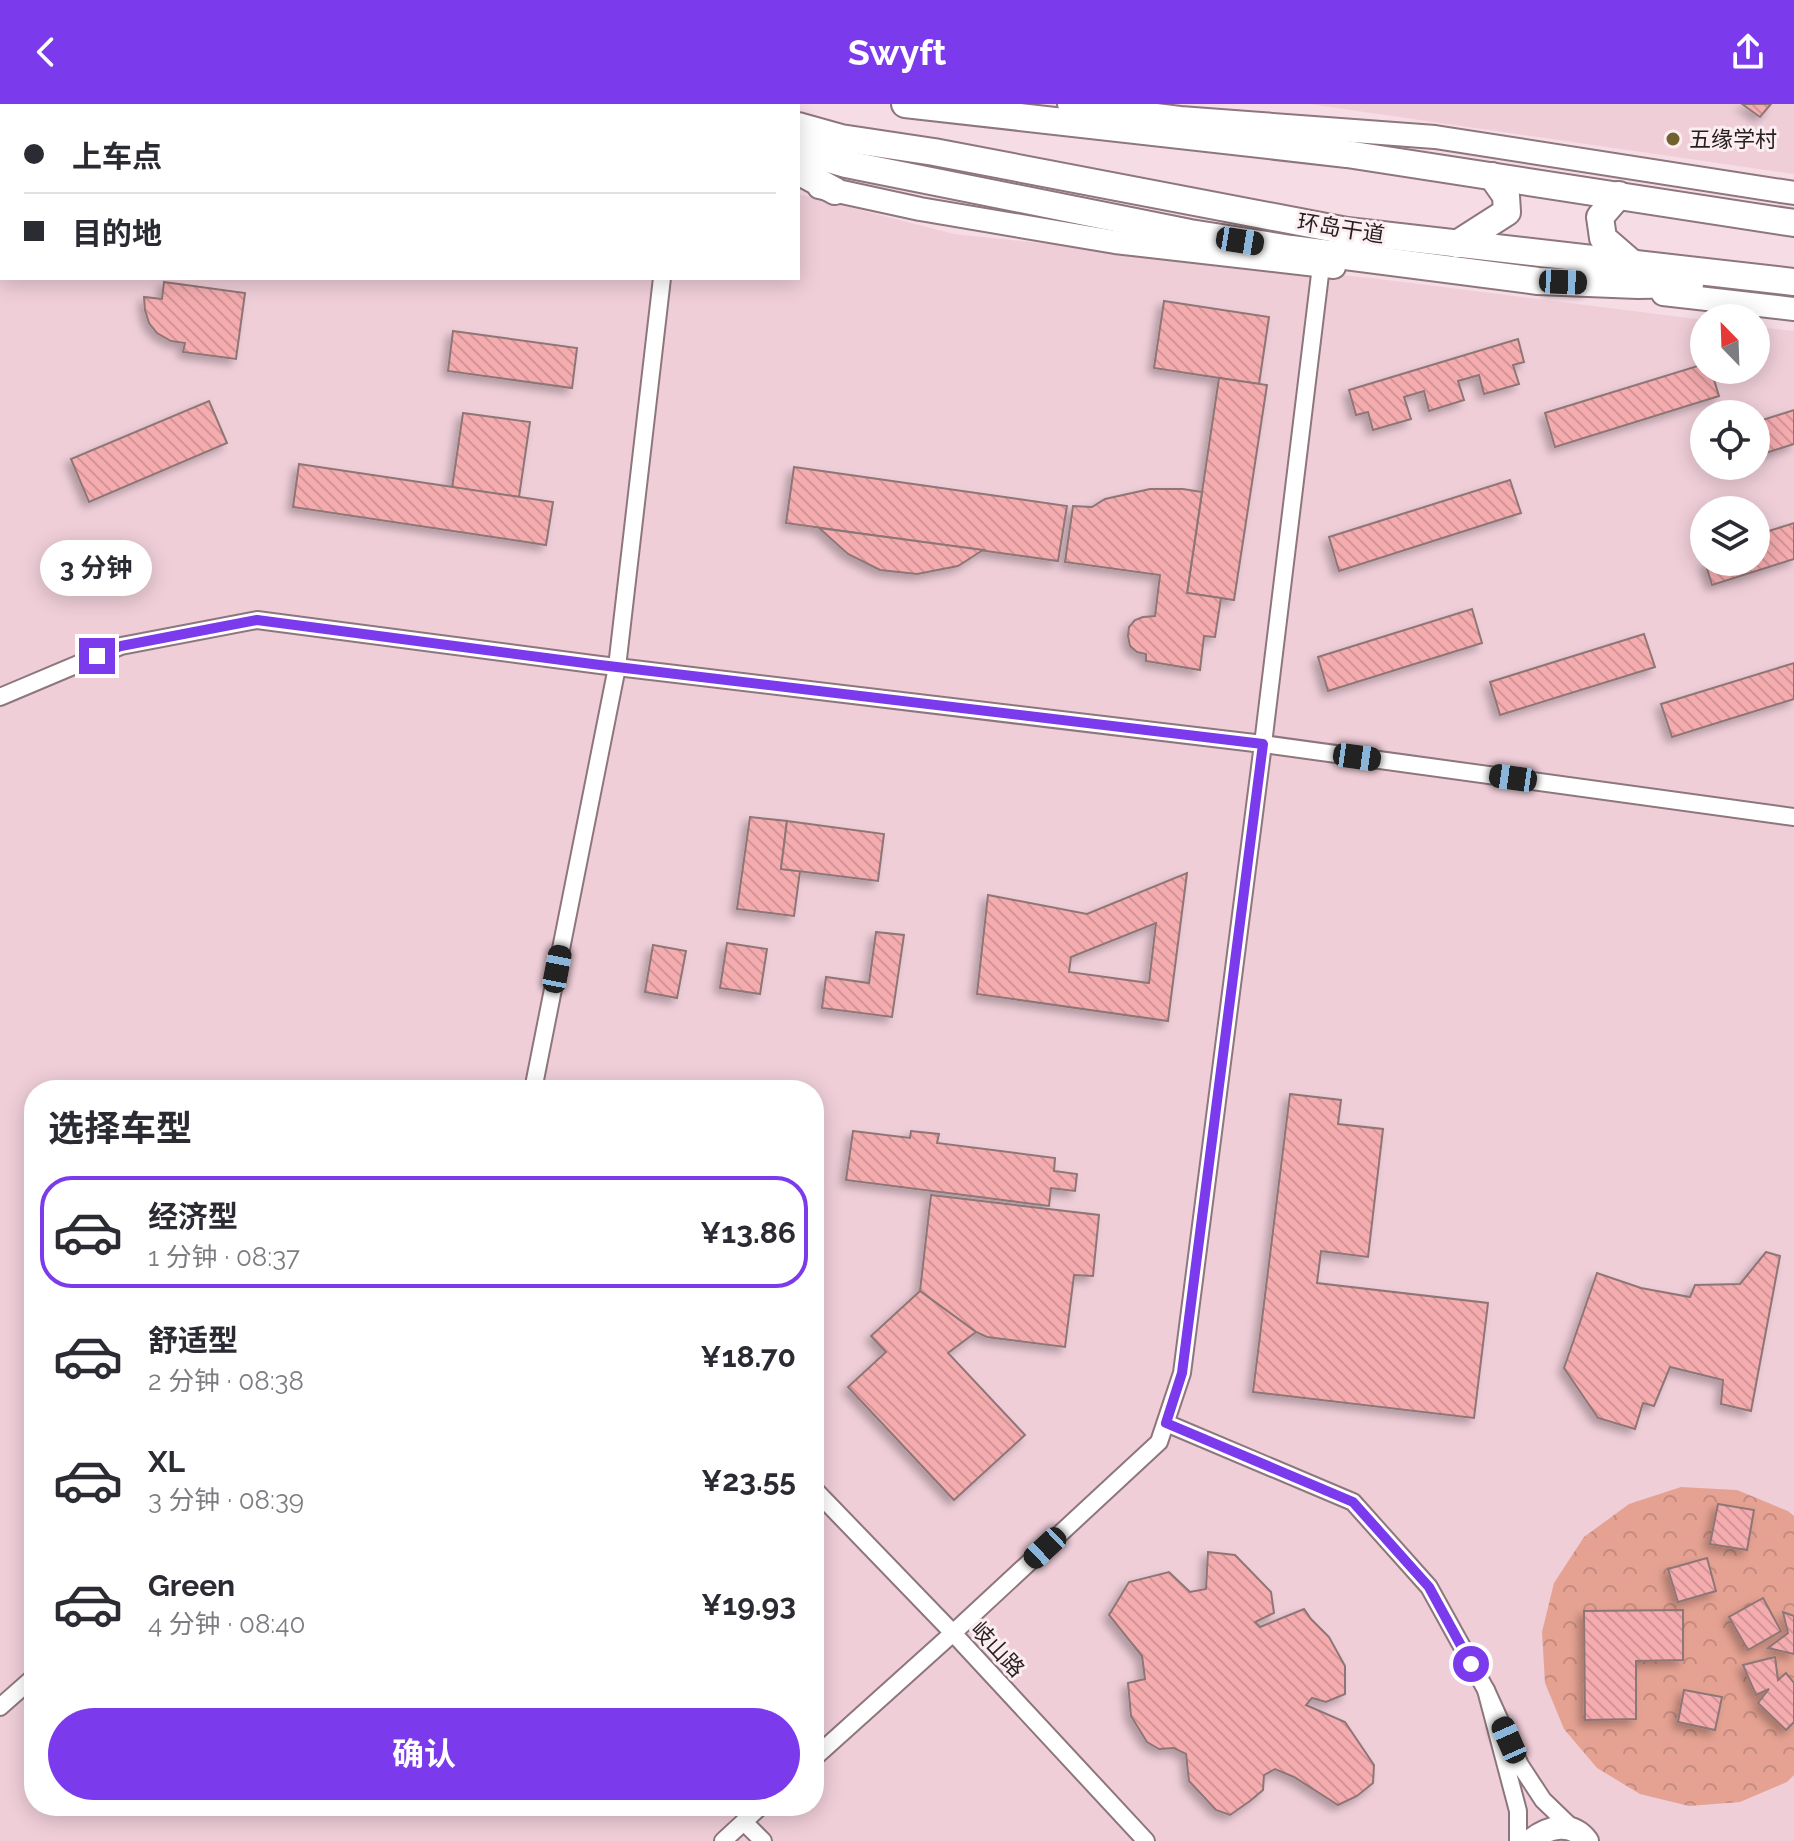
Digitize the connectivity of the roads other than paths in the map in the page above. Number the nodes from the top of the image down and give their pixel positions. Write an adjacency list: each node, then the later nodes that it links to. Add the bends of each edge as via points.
1 (905, 104): 6 (highway, via 1347,154)
2 (1069, 104): 9 (main road, via 1435,137)
3 (800, 127): 12 (highway, 环岛干道, via 1347,231)
4 (800, 151): 16 (highway, via 1190,233)
5 (800, 172): 8 (highway)
6 (1492, 176): 10 (highway); 12 (highway, via 1506,196 1507,212)
7 (800, 182): 8 (main road)
8 (835, 191): 14 (main road, via 1115,242)
9 (1794, 193)
10 (1619, 195): 11 (highway); 13 (highway, via 1600,217 1603,238)
11 (1794, 223)
12 (1457, 244): 13 (highway, 环岛干道)
13 (1633, 264): 17 (highway, 环岛干道)
14 (1321, 266): 16 (main road); 21 (street)
15 (662, 280): 19 (street)
16 (1538, 281): 17 (highway); 18 (main road)
17 (1794, 282)
18 (1794, 309)
19 (617, 667): 20 (street, via 257,620 121,646); 21 (street); 23 (street)
20 (0, 697)
21 (1263, 744): 22 (street); 24 (street, via 1182,1373)
22 (1794, 817)
23 (535, 1080)
24 (1166, 1423): 26 (street, via 1159,1442); 28 (street, via 1353,1502 1429,1587)
25 (824, 1499): 26 (street, 岐山路)
26 (953, 1633): 30 (street); 36 (street, 岐山路)
27 (24, 1686): 29 (street)
28 (1486, 1690): 33 (street, via 1520,1765 1543,1800); 37 (street, via 1518,1811)
29 (0, 1707)
30 (824, 1749)
31 (750, 1816): 32 (street)
32 (744, 1822): 34 (street); 35 (street)
33 (1585, 1837): 38 (main road, via 1560,1827)
34 (723, 1841)
35 (763, 1841)
36 (1146, 1841)
37 (1518, 1841)
38 (1530, 1841)

